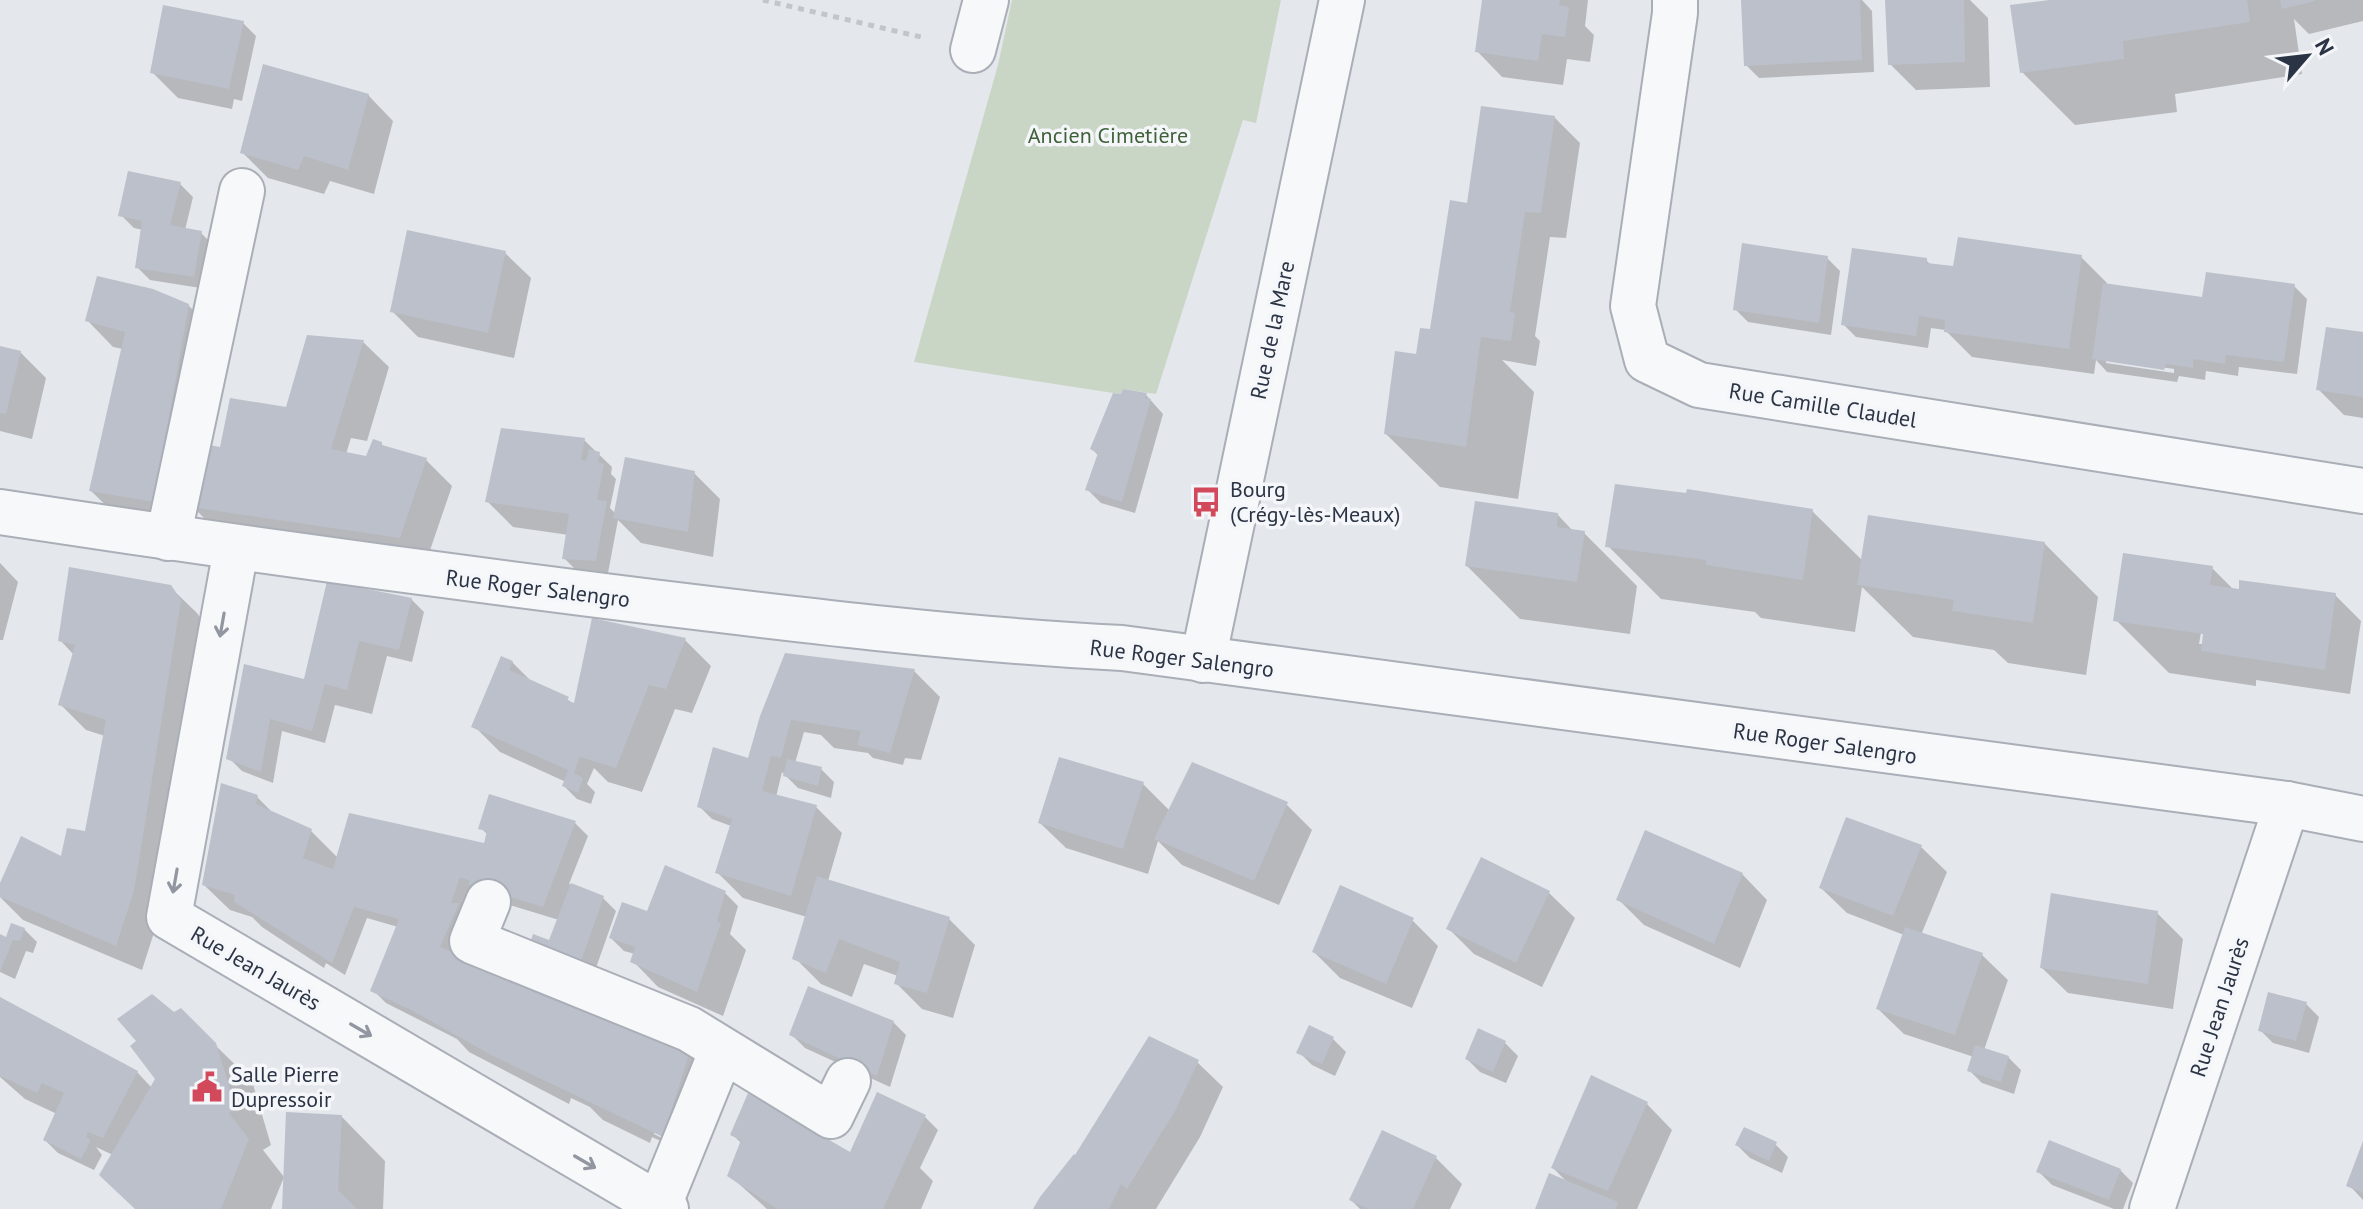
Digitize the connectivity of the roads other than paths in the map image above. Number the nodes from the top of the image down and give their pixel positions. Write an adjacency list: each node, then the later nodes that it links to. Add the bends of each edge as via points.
1 (986, 0): 4 (street)
2 (1342, 0): 10 (street, Rue de la Mare)
3 (1675, 0): 6 (street, Rue Camille Claudel, via 1633,306 1647,360 1699,385)
4 (973, 50)
5 (242, 191): 8 (street)
6 (2363, 491)
7 (0, 512): 8 (street, Rue Roger Salengro)
8 (168, 538): 9 (street, Rue Roger Salengro)
9 (236, 549): 10 (street, Rue Roger Salengro, via 782,618); 16 (street, Rue Jean Jaurès, one-way to 16, via 169,917)
10 (1203, 660): 11 (street, Rue Roger Salengro)
11 (2287, 804): 12 (street, Rue Roger Salengro); 17 (street, Rue Jean Jaurès)
12 (2363, 819)
13 (488, 902): 14 (street, via 472,941 689,1029)
14 (722, 1050): 15 (street, via 831,1116); 16 (street)
15 (848, 1081)
16 (663, 1207)
17 (2152, 1209)

